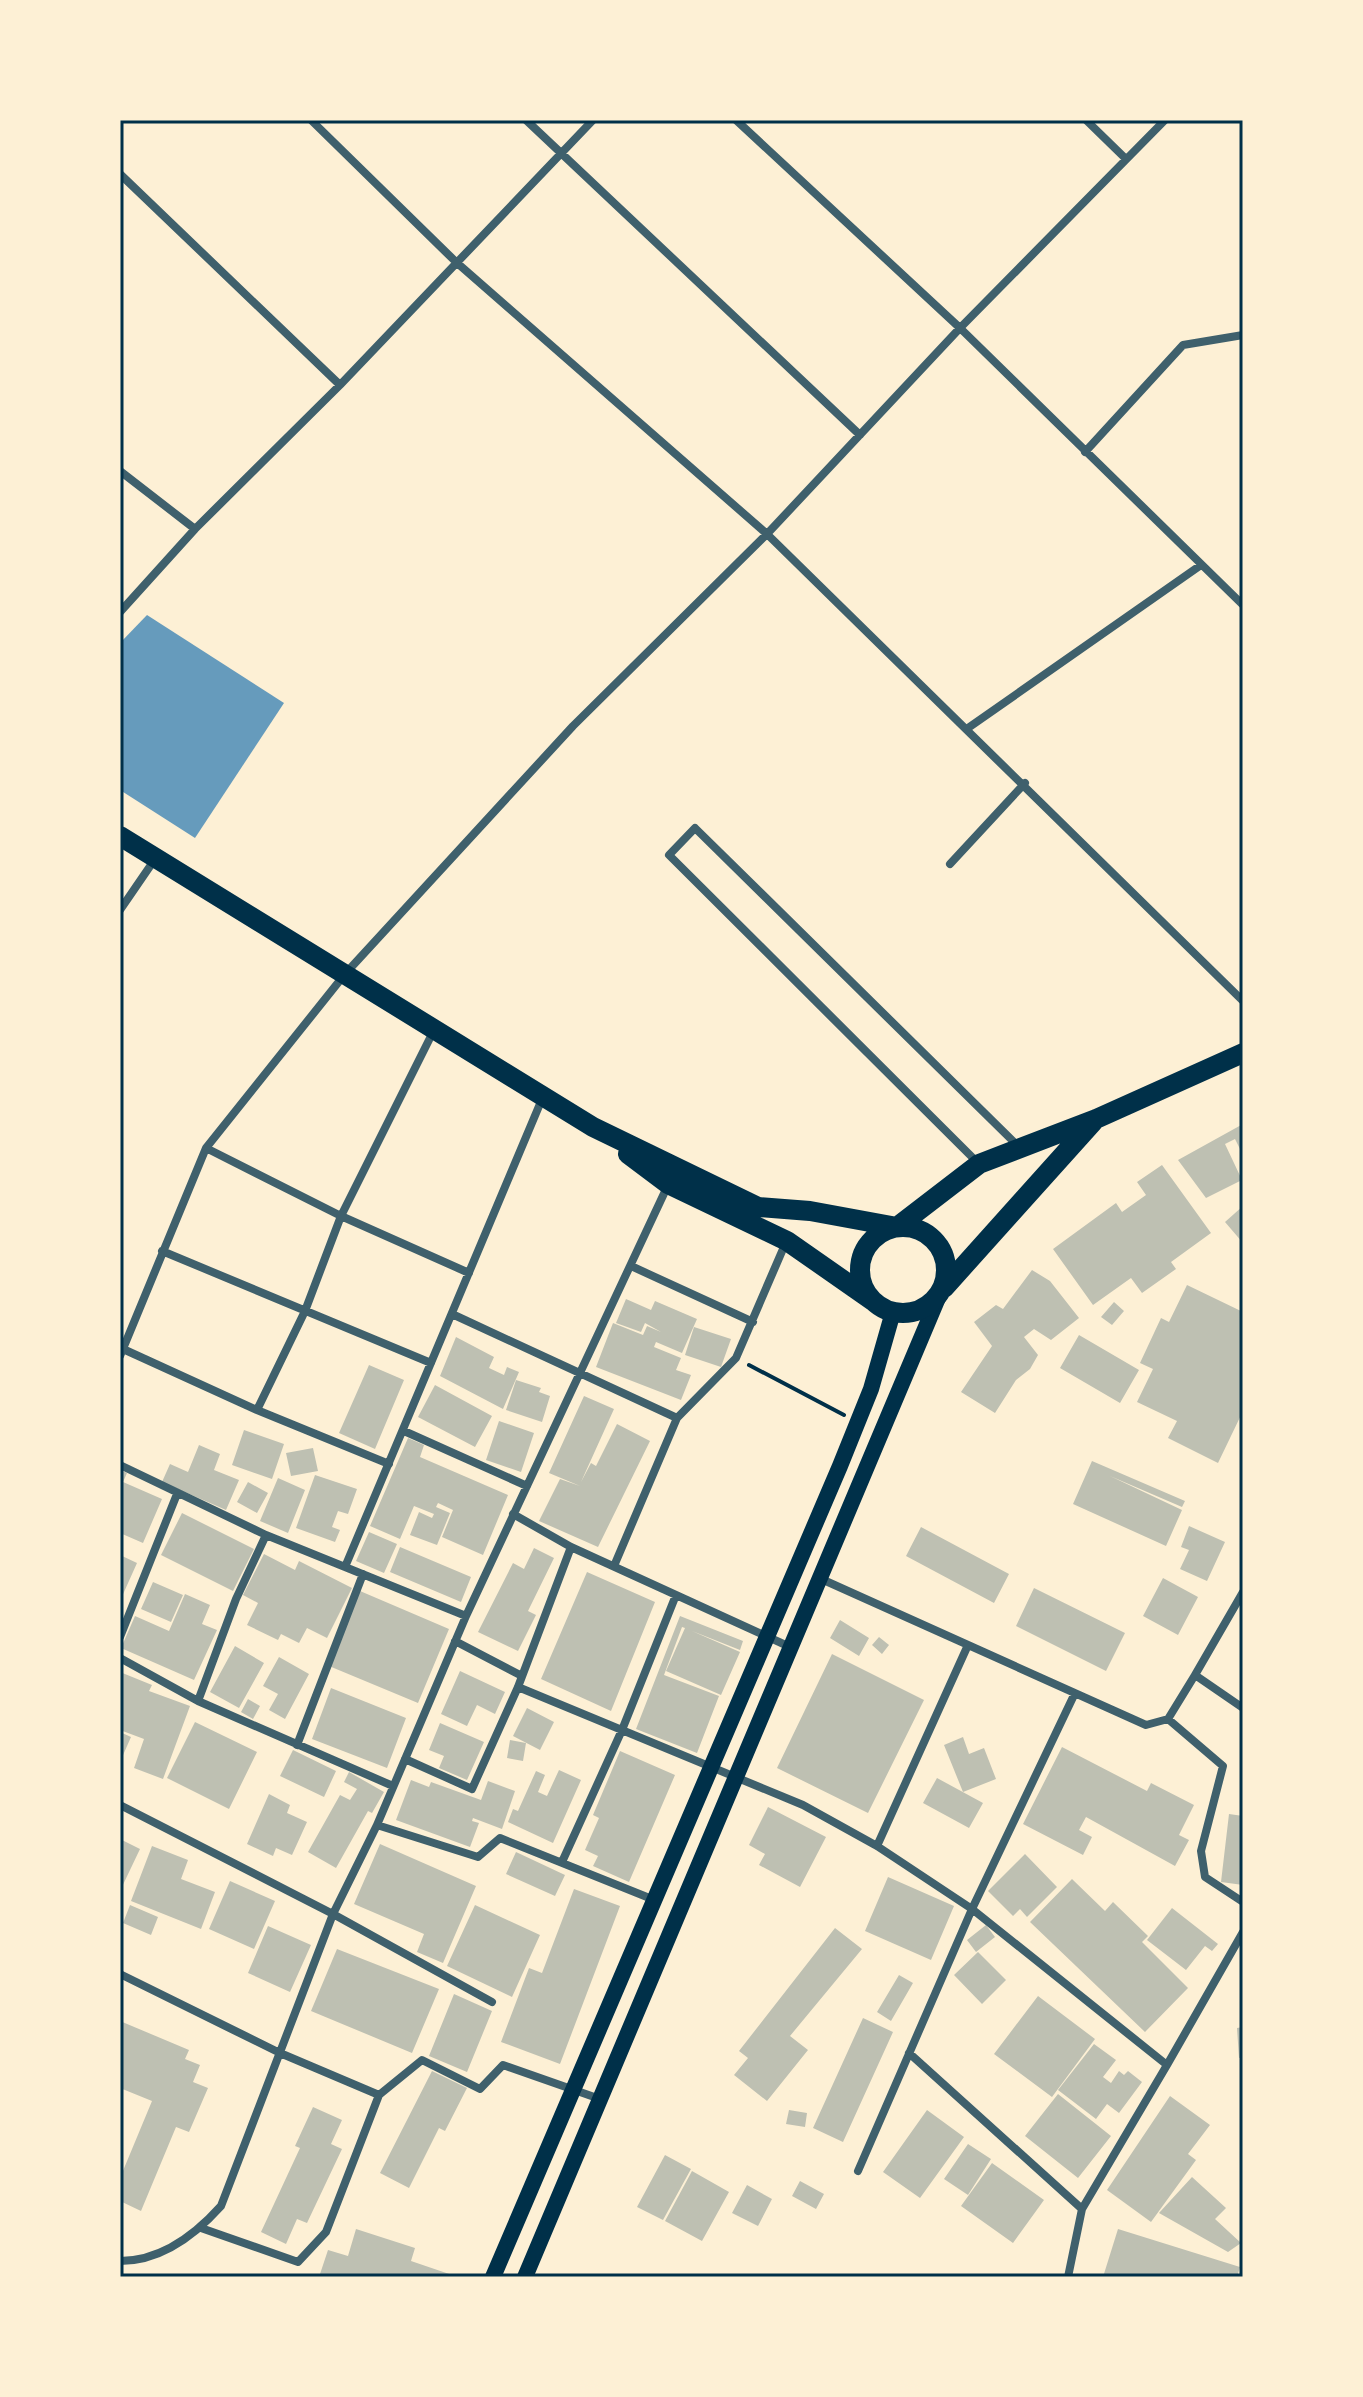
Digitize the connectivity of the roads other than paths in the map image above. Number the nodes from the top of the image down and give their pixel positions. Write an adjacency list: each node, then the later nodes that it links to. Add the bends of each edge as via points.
1 (311, 120): 10 (street)
2 (526, 120): 7 (street)
3 (593, 120): 7 (street)
4 (736, 120): 11 (street)
5 (1086, 120): 8 (street)
6 (1165, 120): 8 (street)
7 (562, 153): 10 (street); 14 (street)
8 (1126, 159): 11 (street)
9 (120, 174): 13 (street)
10 (456, 262): 13 (street); 18 (street)
11 (960, 328): 14 (street); 15 (street)
12 (1243, 335): 15 (street, via 1183,345)
13 (340, 385): 17 (street)
14 (860, 435): 18 (street)
15 (1085, 452): 19 (street)
16 (120, 471): 17 (street)
17 (195, 529): 21 (street)
18 (767, 534): 22 (street); 28 (street, via 573,726)
19 (1201, 565): 20 (street); 22 (street)
20 (1243, 605)
21 (120, 612)
22 (968, 728): 23 (street)
23 (1025, 783): 26 (street); 29 (street)
24 (120, 836): 25 (main road)
25 (155, 858): 27 (street); 28 (main road)
26 (950, 864)
27 (120, 910)
28 (345, 974): 30 (main road); 35 (street)
29 (1243, 1001)
30 (434, 1029): 32 (main road); 39 (street)
31 (1243, 1053): 33 (main road)
32 (542, 1099): 34 (main road); 44 (street)
33 (1096, 1119): 36 (main road); 45 (main road)
34 (593, 1127): 38 (main road); 40 (main road, via 758,1207)
35 (206, 1148): 39 (street); 42 (street)
36 (1020, 1148): 37 (main road); 37 (street, via 695,828 669,855)
37 (979, 1164): 40 (main road)
38 (668, 1184): 41 (main road); 43 (street)
39 (341, 1216): 44 (street); 47 (street)
40 (897, 1227): 45 (main road, via 924,1232 943,1251 946,1279); 46 (main road, via 873,1239 860,1263 865,1290)
41 (787, 1241): 46 (main road); 50 (street)
42 (162, 1251): 47 (street); 51 (street)
43 (631, 1266): 50 (street); 53 (street)
44 (469, 1273): 49 (street)
45 (941, 1291): 48 (main road, via 926,1307); 67 (main road)
46 (873, 1301): 48 (main road)
47 (305, 1311): 52 (street); 54 (street)
48 (893, 1312): 72 (main road, via 857,1422)
49 (452, 1314): 52 (street); 53 (street)
50 (753, 1322): 55 (street, via 736,1358)
51 (122, 1352): 54 (street)
52 (431, 1363): 56 (street)
53 (580, 1376): 55 (street); 59 (street)
54 (257, 1410): 57 (street)
55 (677, 1418): 64 (street)
56 (404, 1431): 57 (street); 59 (street)
57 (389, 1464): 65 (street)
58 (120, 1465): 60 (street)
59 (527, 1486): 61 (street)
60 (177, 1494): 62 (street); 71 (street)
61 (513, 1514): 63 (street); 70 (street)
62 (266, 1535): 65 (street); 81 (street)
63 (571, 1547): 64 (street); 78 (street)
64 (614, 1566): 69 (street)
65 (345, 1567): 66 (street)
66 (363, 1574): 70 (street); 85 (street)
67 (818, 1578): 74 (street); 75 (main road)
68 (1243, 1592): 77 (street)
69 (676, 1595): 72 (street); 84 (street)
70 (466, 1616): 73 (street)
71 (120, 1637)
72 (767, 1639): 75 (street); 87 (main road)
73 (455, 1641): 78 (street); 86 (street)
74 (968, 1645): 80 (street); 92 (street)
75 (790, 1647): 88 (main road)
76 (120, 1658): 81 (street)
77 (1195, 1675): 82 (street); 83 (street)
78 (522, 1676): 79 (street)
79 (518, 1687): 84 (street); 86 (street, via 472,1789)
80 (1075, 1693): 83 (street, via 1146,1725); 96 (street)
81 (198, 1701): 85 (street)
82 (1243, 1708)
83 (1168, 1719): 95 (street, via 1223,1766 1201,1851 1205,1877)
84 (622, 1730): 87 (street); 93 (street)
85 (297, 1745): 89 (street)
86 (405, 1759): 89 (street)
87 (710, 1766): 88 (street); 94 (main road)
88 (734, 1775): 92 (street); 100 (main road)
89 (393, 1786): 91 (street)
90 (120, 1805): 97 (street)
91 (377, 1825): 93 (street, via 478,1857 500,1838); 97 (street)
92 (877, 1846): 96 (street)
93 (562, 1862): 94 (street)
94 (652, 1899): 99 (main road)
95 (1243, 1902)
96 (972, 1909): 104 (street); 105 (street)
97 (333, 1914): 102 (street); 103 (street)
98 (1243, 1932): 105 (street)
99 (634, 1950): 100 (main road); 106 (main road)
100 (659, 1962): 108 (main road)
101 (120, 1974): 103 (street)
102 (492, 2002)
103 (280, 2053): 107 (street); 111 (street, via 221,2206)
104 (909, 2053): 109 (street); 110 (street)
105 (1167, 2065): 110 (street)
106 (575, 2087): 107 (street, via 503,2065 480,2089 422,2060); 108 (street); 113 (main road)
107 (379, 2095): 111 (street, via 326,2232 298,2262)
108 (600, 2099): 114 (main road)
109 (858, 2171)
110 (1082, 2209): 115 (street)
111 (201, 2228): 112 (street, via 169,2249)
112 (120, 2261)
113 (493, 2277)
114 (525, 2277)
115 (1068, 2277)

